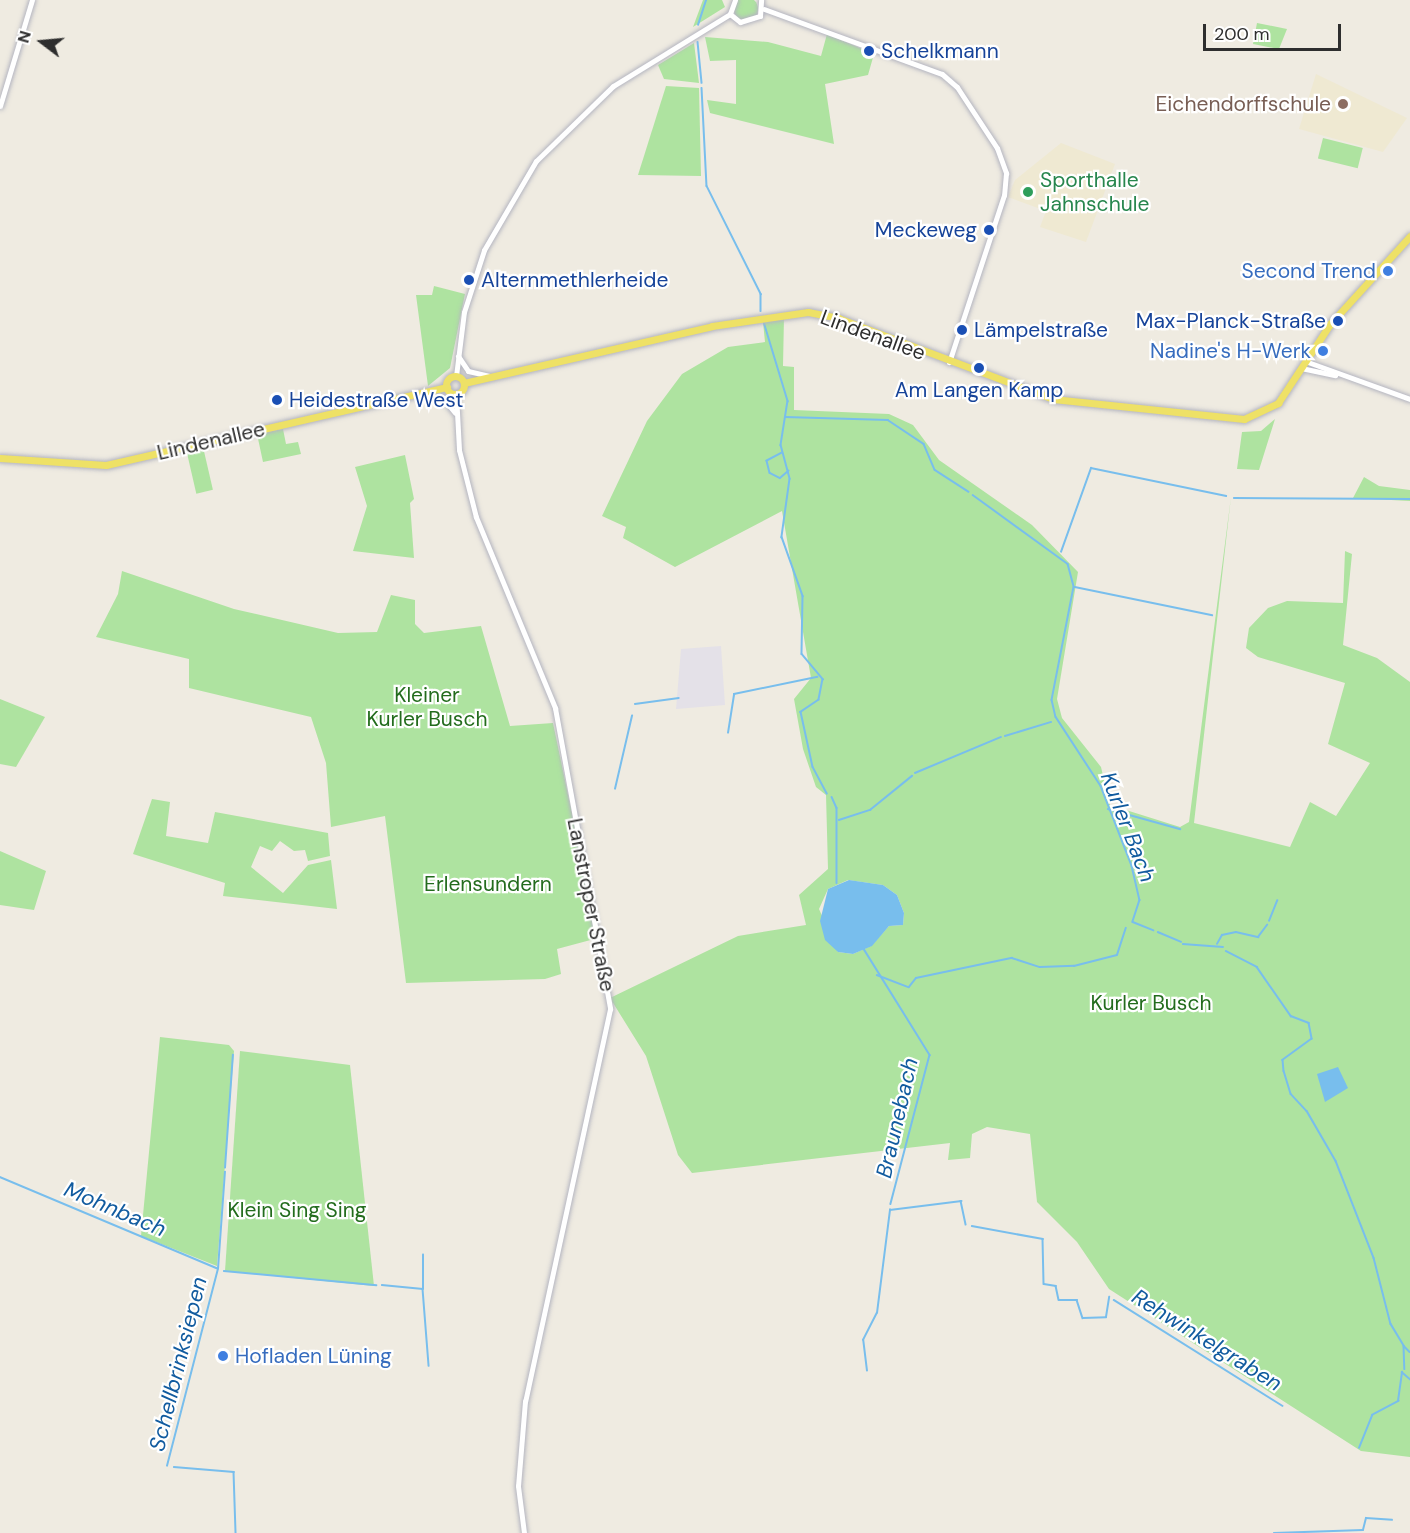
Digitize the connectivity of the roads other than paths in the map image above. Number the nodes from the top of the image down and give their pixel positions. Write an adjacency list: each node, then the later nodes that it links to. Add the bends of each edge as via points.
1 (32, 0): 6 (street)
2 (735, 0): 5 (street)
3 (761, 0): 4 (street)
4 (764, 9): 5 (street, via 758,18 743,22); 9 (street, via 942,74 957,87 998,148 1006,173 1004,195)
5 (730, 14): 8 (street, via 613,86 536,161 484,250)
6 (0, 106)
7 (1410, 236): 10 (main road, via 1330,324)
8 (458, 354): 11 (street); 12 (street, via 468,371)
9 (949, 362): 10 (main road, Lindenallee, via 1053,399 1244,419 1274,407); 12 (main road, Lindenallee, via 838,318 801,312 712,326)
10 (1303, 364): 17 (street)
11 (456, 376): 13 (main road); 14 (main road)
12 (493, 376): 13 (main road, Lindenallee)
13 (464, 383): 16 (main road)
14 (447, 387): 15 (main road, Lindenallee); 16 (main road)
15 (420, 394): 18 (street, via 443,398); 19 (main road, Lindenallee, via 106,465)
16 (456, 394): 18 (street, Lanstroper Straße)
17 (1410, 399)
18 (456, 414): 20 (street, Lanstroper Straße, via 476,517 555,708 610,1009 525,1401 518,1486)
19 (0, 458)
20 (524, 1533)

